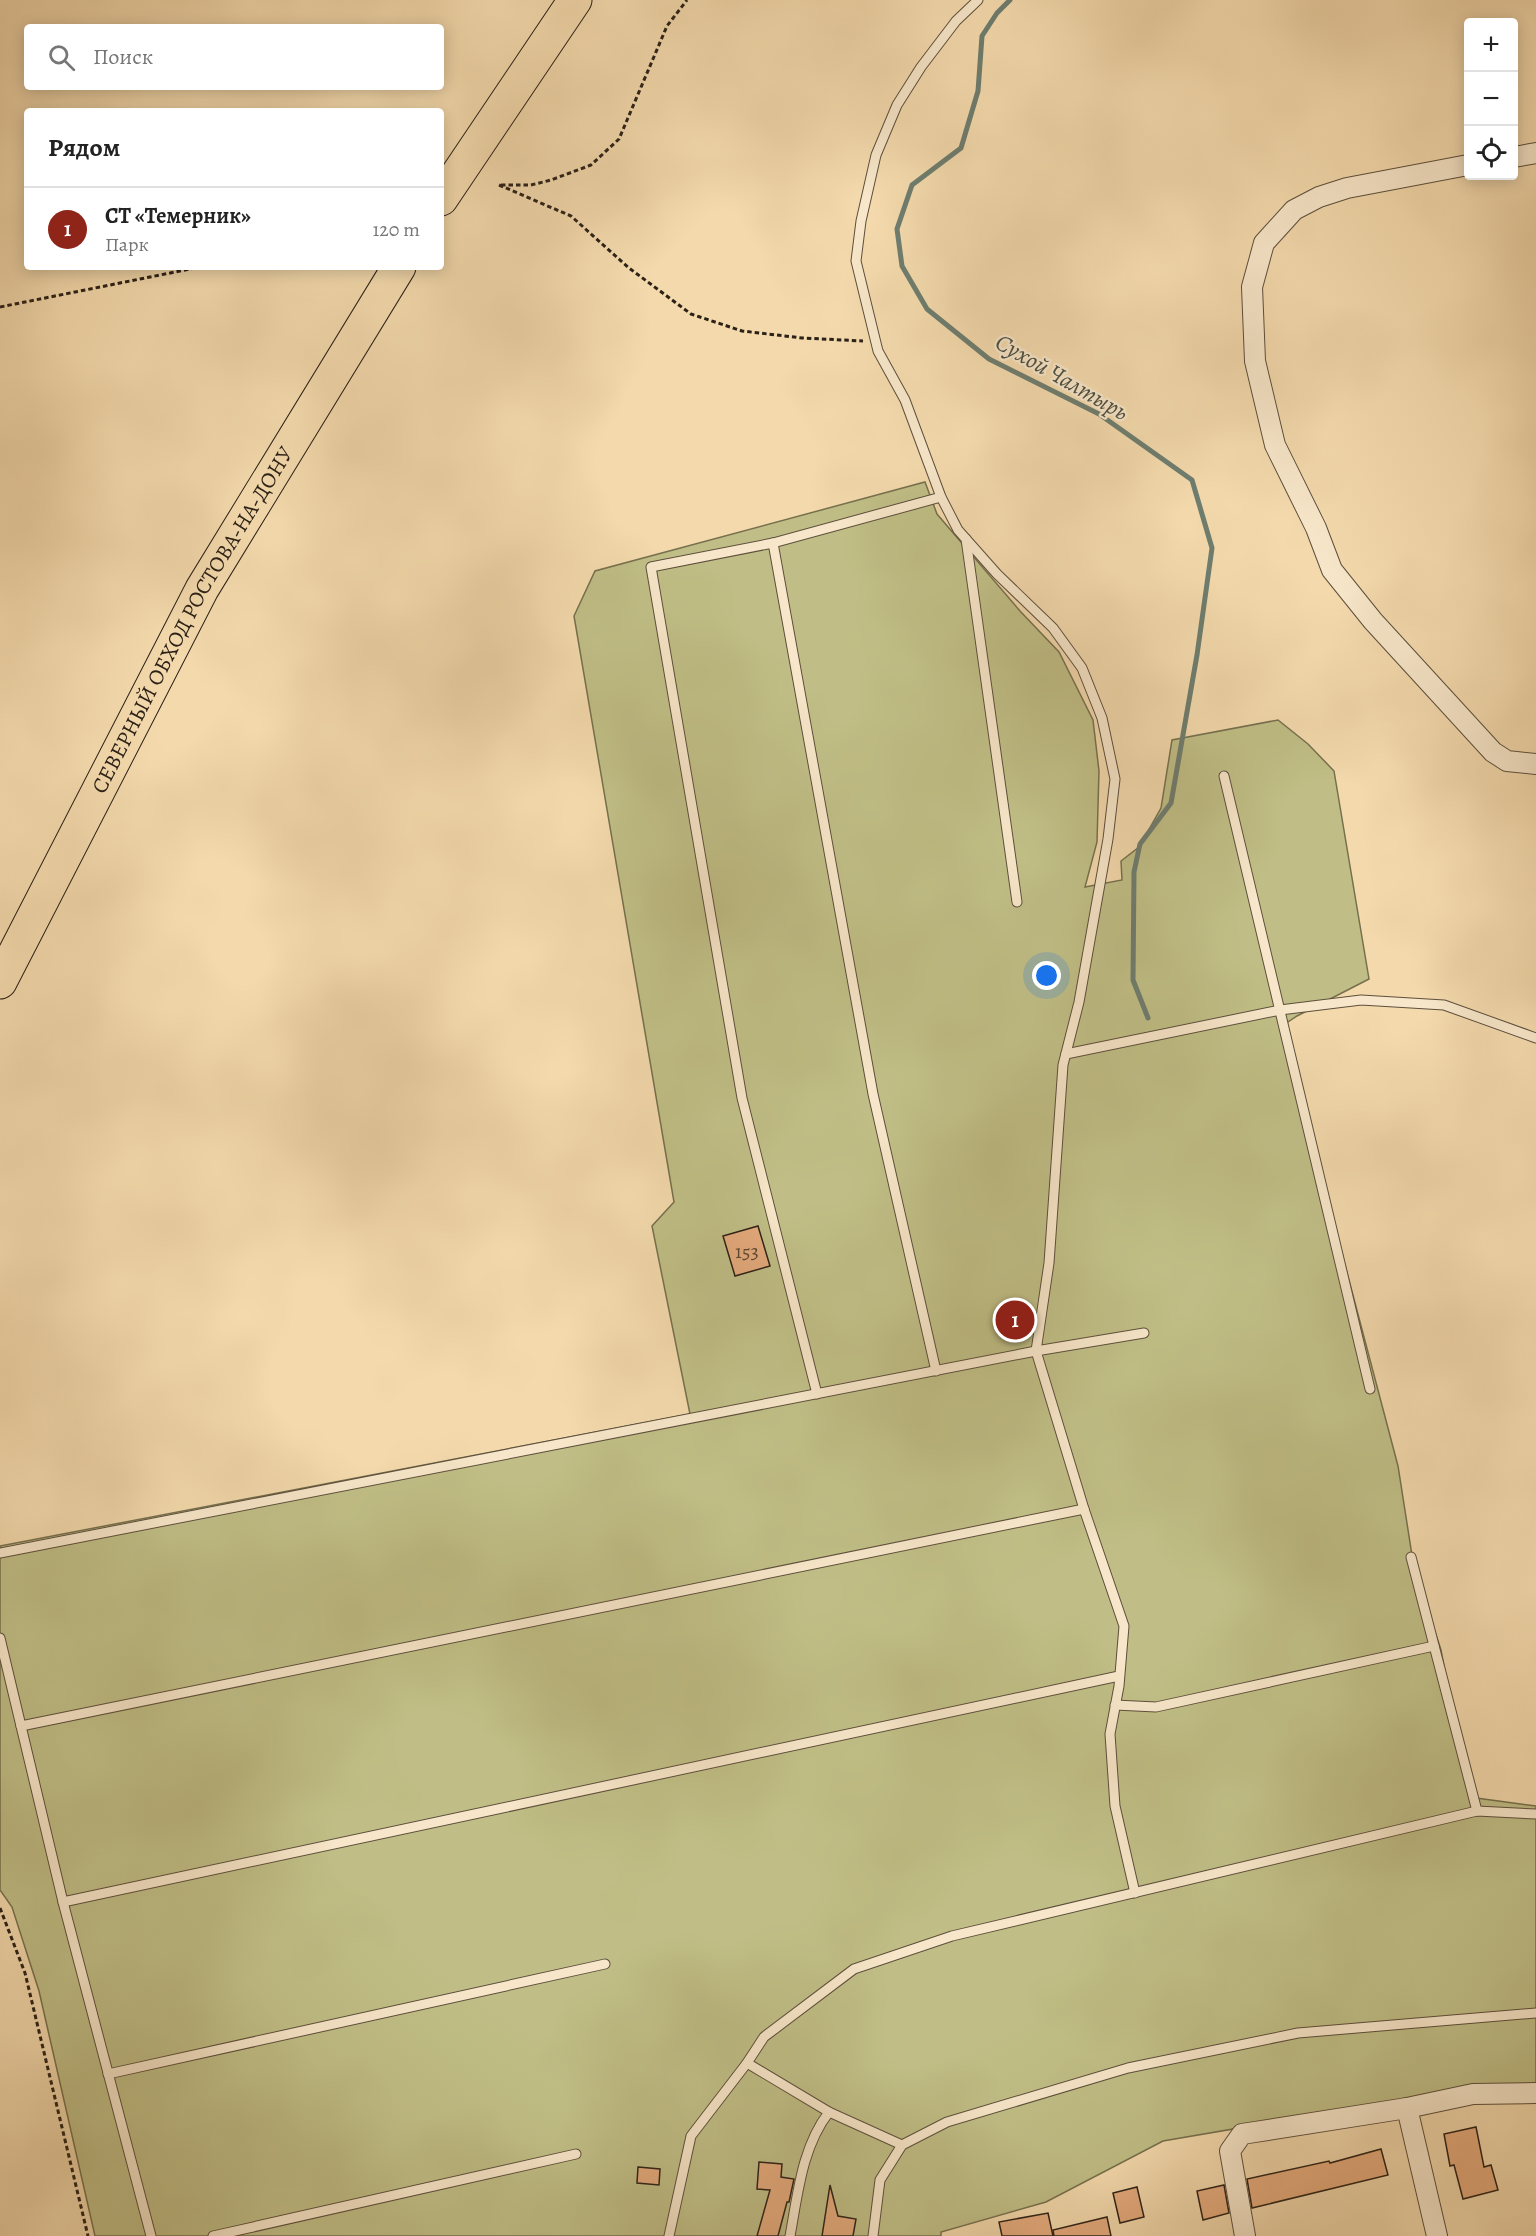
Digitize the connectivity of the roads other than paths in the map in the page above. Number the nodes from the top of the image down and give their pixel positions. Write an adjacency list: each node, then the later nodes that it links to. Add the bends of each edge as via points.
1 (548, 0): 5 (highway)
2 (574, 0): 8 (highway)
3 (978, 0): 11 (lane, via 956,21 897,105 876,155 856,261 878,351 905,400)
4 (1536, 153): 6 (street)
5 (444, 156)
6 (1518, 156)
7 (1464, 166): 14 (street, via 1347,188 1294,210 1264,243 1252,287 1255,361 1275,446 1316,528 1332,570 1373,621 1493,752 1507,761)
8 (444, 195)
9 (371, 270): 17 (highway, СЕВЕРНЫЙ ОБХОД РОСТОВА-НА-ДОНУ, via 183,578)
10 (397, 270): 18 (highway, СЕВЕРНЫЙ ОБХОД РОСТОВА-НА-ДОНУ, via 202,589)
11 (941, 497): 12 (lane); 13 (lane)
12 (966, 539): 16 (lane); 21 (lane, via 1053,628 1082,668 1102,718 1114,779 1108,839)
13 (773, 543): 24 (lane, via 873,1094); 26 (lane, via 651,567 742,1098)
14 (1536, 764)
15 (1224, 776): 19 (lane)
16 (1017, 902)
17 (0, 933)
18 (0, 982)
19 (1280, 1011): 20 (lane, via 1361,1000 1444,1005); 21 (lane); 25 (lane)
20 (1536, 1038)
21 (1066, 1054): 23 (lane, via 1048,1263)
22 (1144, 1333): 23 (lane)
23 (1036, 1351): 24 (lane); 27 (lane)
24 (936, 1371): 26 (lane)
25 (1370, 1389)
26 (817, 1394): 28 (lane)
27 (1084, 1509): 32 (lane, via 1124,1626); 34 (lane)
28 (0, 1553)
29 (1411, 1557): 31 (lane)
30 (0, 1638): 34 (lane)
31 (1434, 1646): 33 (lane, via 1156,1707); 35 (lane)
32 (1119, 1676): 33 (lane); 38 (lane)
33 (1115, 1705): 37 (lane, via 1110,1734 1115,1806)
34 (21, 1725): 38 (lane)
35 (1477, 1810): 36 (lane); 37 (lane)
36 (1536, 1814)
37 (1135, 1893): 41 (lane, via 952,1936 854,1969 764,2037)
38 (63, 1902): 42 (lane)
39 (605, 1964): 42 (lane)
40 (1536, 2013): 46 (lane, via 1298,2033 1139,2065 947,2122)
41 (747, 2063): 45 (lane); 50 (lane, via 691,2136)
42 (108, 2074): 48 (lane)
43 (1536, 2093): 44 (street, via 1473,2094)
44 (1407, 2108): 53 (street, via 1242,2134 1230,2151); 54 (street)
45 (829, 2112): 46 (lane); 51 (lane, via 817,2128 805,2159)
46 (902, 2145): 52 (lane, via 880,2180)
47 (576, 2154): 49 (lane)
48 (150, 2236)
49 (213, 2236)
50 (669, 2236)
51 (790, 2236)
52 (873, 2236)
53 (1245, 2236)
54 (1437, 2236)

